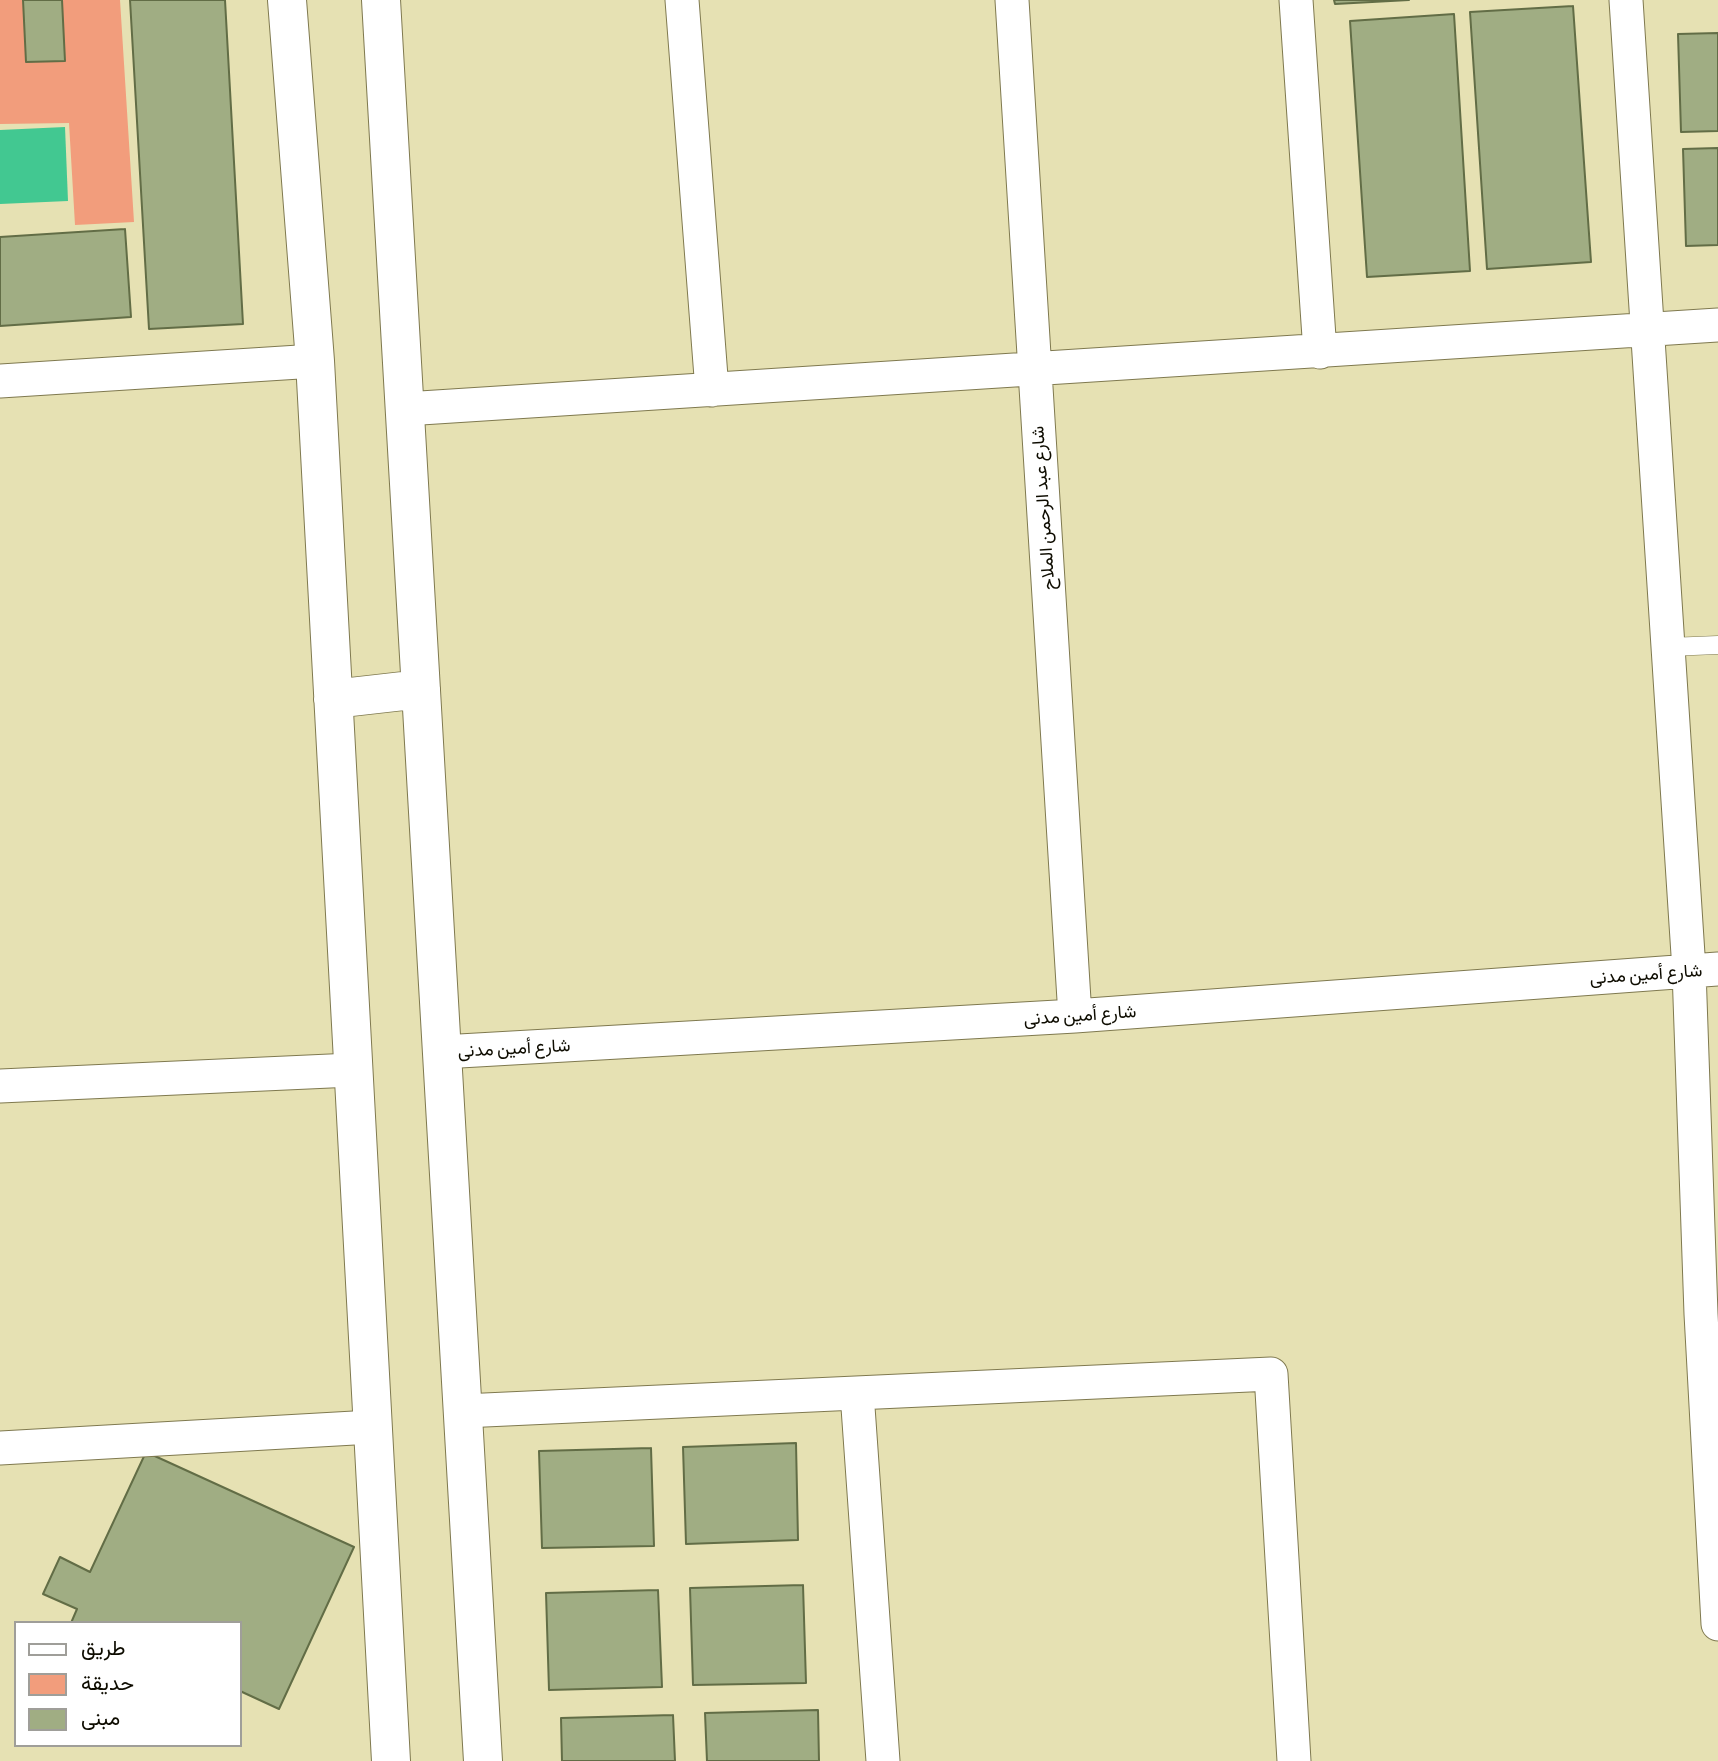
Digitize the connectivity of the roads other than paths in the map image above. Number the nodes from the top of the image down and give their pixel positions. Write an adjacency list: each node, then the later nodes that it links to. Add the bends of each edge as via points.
1 (287, 0): 10 (street)
2 (381, 0): 14 (street)
3 (682, 0): 13 (street)
4 (1012, 0): 11 (street, شارع عبد الرحمن الملاح)
5 (1296, 0): 9 (street)
6 (1626, 0): 8 (street)
7 (1718, 325): 8 (street)
8 (1649, 329): 9 (street); 16 (street)
9 (1320, 352): 11 (street)
10 (315, 361): 12 (street); 18 (street)
11 (1035, 370): 13 (street); 20 (street, شارع عبد الرحمن الملاح)
12 (0, 381)
13 (712, 390): 14 (street)
14 (405, 409): 17 (street)
15 (1718, 645): 16 (lane)
16 (1669, 648): 19 (street)
17 (421, 689): 18 (street); 21 (street)
18 (332, 699): 22 (street)
19 (1703, 970): 20 (street, شارع أمين مدنى); 24 (street)
20 (1075, 1016): 21 (street, شارع أمين مدنى)
21 (442, 1052): 26 (street)
22 (352, 1070): 23 (street); 27 (street)
23 (0, 1086)
24 (1710, 1314): 29 (street)
25 (857, 1393): 26 (street); 33 (street); 34 (street, via 1271,1374)
26 (463, 1412): 32 (street)
27 (372, 1427): 28 (street); 31 (street)
28 (0, 1448)
29 (1718, 1618): 30 (street)
30 (1718, 1624)
31 (391, 1761)
32 (483, 1761)
33 (883, 1761)
34 (1294, 1761)

